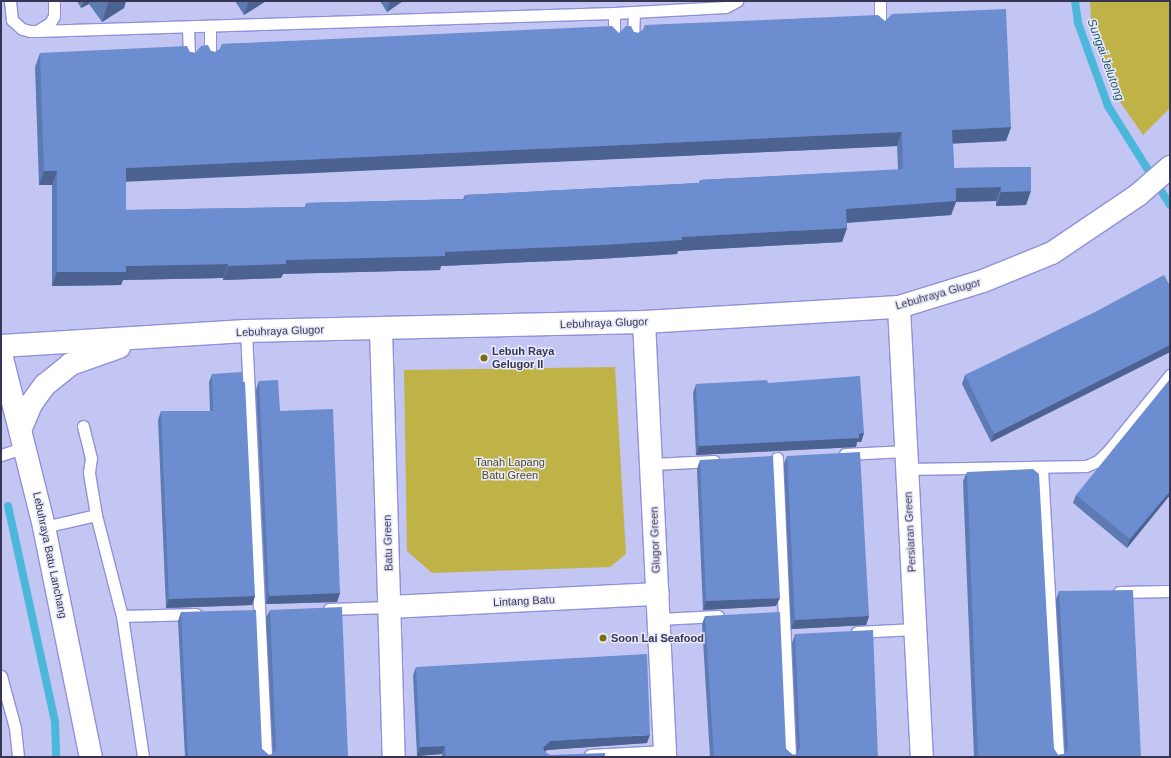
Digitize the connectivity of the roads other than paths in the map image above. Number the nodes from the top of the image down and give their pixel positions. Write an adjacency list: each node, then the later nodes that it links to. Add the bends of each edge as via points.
1 (10, 1): 10 (lane, via 10,13 17,25 30,31)
2 (54, 1): 10 (lane, via 54,16 50,23)
3 (737, 1): 5 (lane, via 726,7)
4 (880, 1): 9 (lane)
5 (634, 12): 6 (lane); 12 (lane)
6 (614, 13): 7 (lane); 11 (lane)
7 (210, 27): 8 (lane); 13 (lane)
8 (188, 28): 10 (lane); 14 (lane)
9 (880, 28)
10 (37, 31)
11 (614, 40)
12 (633, 40)
13 (210, 59)
14 (189, 60)
15 (1170, 168): 16 (street, Lebuhraya Glugor, via 1138,196 1052,253 983,281)
16 (899, 307): 17 (street, Lebuhraya Glugor); 30 (street, Persiaran Green)
17 (644, 322): 18 (street, Lebuhraya Glugor); 31 (street, Glugor Green)
18 (381, 329): 19 (street, Lebuhraya Glugor); 38 (street, Batu Green)
19 (246, 331): 20 (street, Lebuhraya Glugor); 40 (lane)
20 (141, 340): 21 (street, Lebuhraya Glugor); 25 (street, via 71,364 45,385 32,404)
21 (1, 346)
22 (1, 354): 25 (street, Lebuhraya Batu Lanchang)
23 (1170, 375): 32 (lane, via 1098,461 1086,466)
24 (84, 426): 33 (lane, via 91,458 89,473)
25 (23, 437): 26 (lane); 34 (street, Lebuhraya Batu Lanchang)
26 (1, 455)
27 (830, 455): 30 (lane)
28 (792, 457): 49 (lane, via 773,458 778,613)
29 (722, 460): 31 (lane)
30 (906, 460): 32 (lane); 46 (street, Persiaran Green)
31 (652, 464): 37 (street, Glugor Green)
32 (1042, 468): 60 (lane, via 1054,593)
33 (96, 515): 34 (lane); 44 (lane)
34 (44, 527): 54 (street, Lebuhraya Batu Lanchang)
35 (1170, 591): 36 (lane)
36 (1110, 592)
37 (658, 594): 38 (street, Lintang Batu); 45 (street, Glugor Green)
38 (390, 607): 39 (lane); 57 (street, Batu Green)
39 (321, 610)
40 (264, 611): 41 (lane); 56 (lane)
41 (244, 612)
42 (206, 613): 44 (lane)
43 (728, 615): 45 (lane)
44 (122, 616): 55 (lane)
45 (659, 619): 51 (street, Glugor Green)
46 (914, 628): 47 (lane); 59 (street, Persiaran Green)
47 (845, 632)
48 (798, 635): 49 (lane)
49 (783, 636): 58 (lane)
50 (1, 676): 53 (lane, via 15,728)
51 (665, 754): 52 (lane)
52 (579, 755)
53 (18, 757)
54 (91, 757)
55 (144, 757)
56 (266, 757)
57 (394, 757)
58 (790, 757)
59 (922, 757)
60 (1058, 757)

